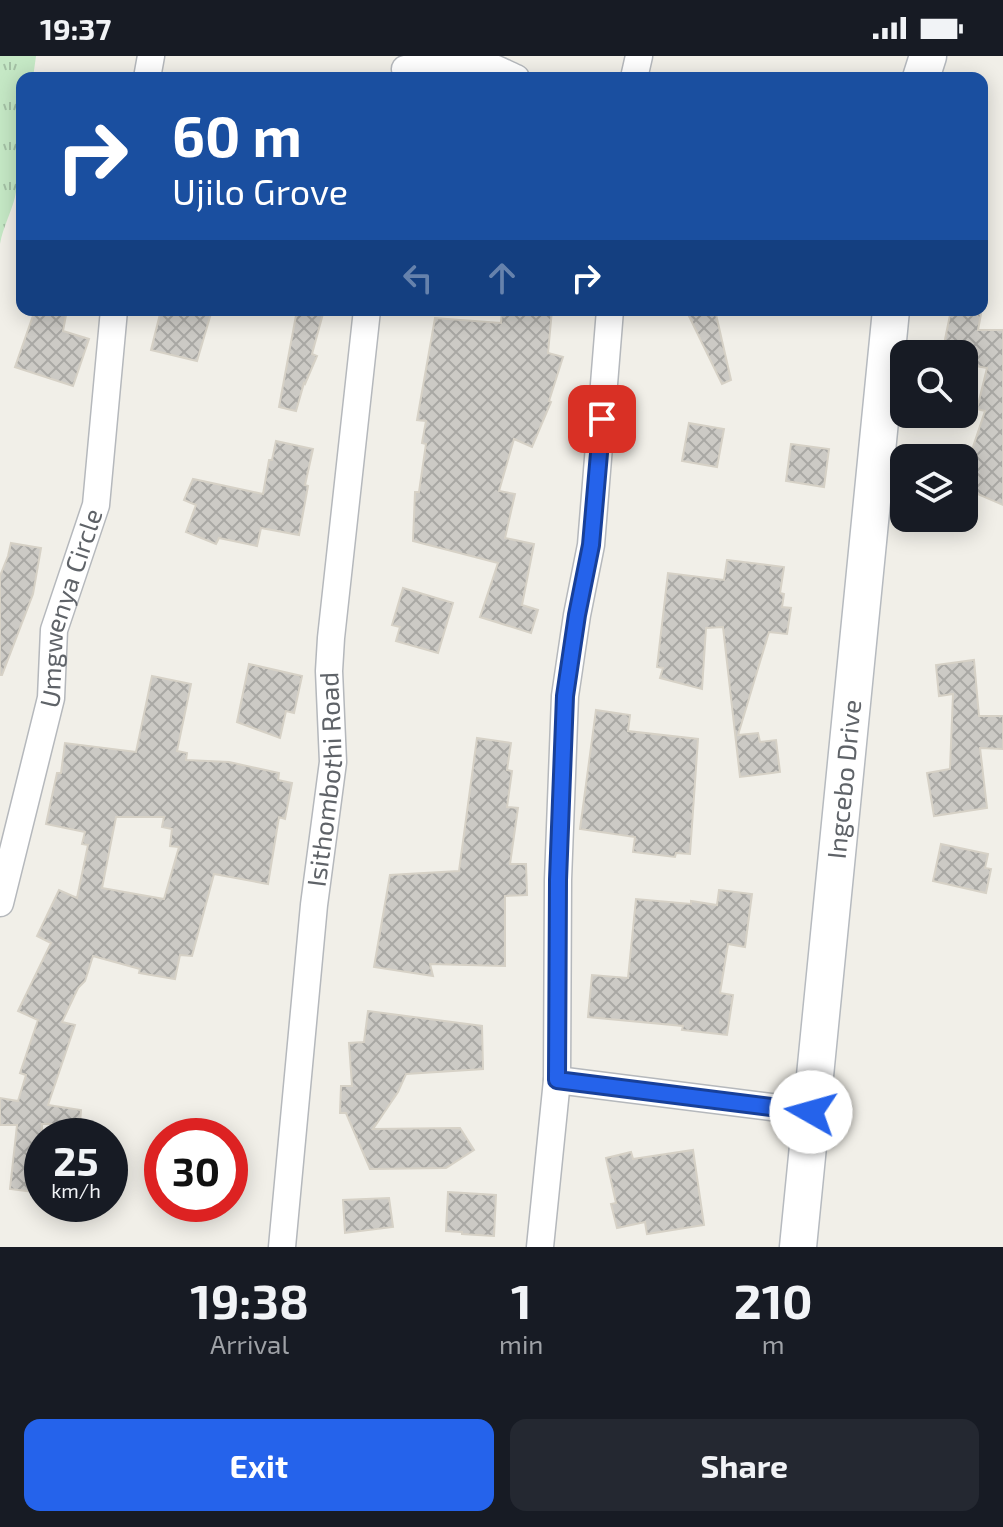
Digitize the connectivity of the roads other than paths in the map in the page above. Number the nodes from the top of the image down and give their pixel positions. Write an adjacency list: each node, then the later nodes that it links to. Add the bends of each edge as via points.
1 (404, 68): 2 (street, via 456,61)
2 (503, 72)
3 (113, 316): 7 (street, Umgwenya Circle, via 96,505 54,630 51,698)
4 (366, 316): 10 (street, Isithombothi Road, via 331,638 333,762)
5 (610, 316): 8 (street, via 591,545 565,696)
6 (890, 316): 9 (main road, Ingcebo Drive)
7 (0, 903)
8 (557, 1080): 9 (street); 11 (street)
9 (811, 1112): 12 (main road, Ingcebo Drive)
10 (282, 1247)
11 (540, 1247)
12 (798, 1247)

